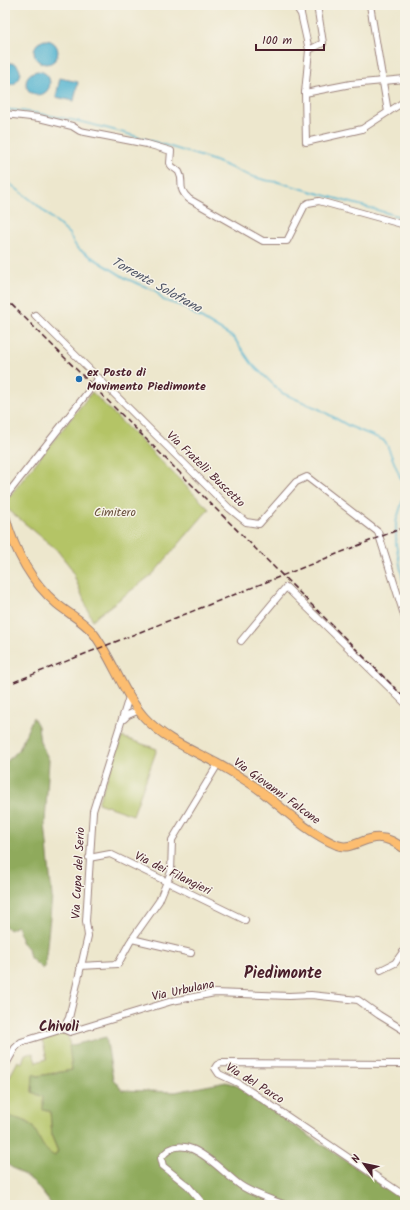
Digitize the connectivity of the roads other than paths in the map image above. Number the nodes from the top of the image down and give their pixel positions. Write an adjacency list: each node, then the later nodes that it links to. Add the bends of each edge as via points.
1 (295, 5): 4 (street, via 301,14)
2 (316, 5): 4 (street, via 323,42)
3 (370, 5): 6 (street)
4 (309, 50): 7 (street)
5 (405, 79): 6 (street)
6 (382, 81): 7 (street); 9 (street)
7 (305, 93): 9 (street, via 306,142 362,129)
8 (405, 101): 9 (street)
9 (388, 112)
10 (5, 114): 11 (street, via 39,118 72,126 80,131 171,151 170,163 180,176 181,189 189,199 263,241 287,241 305,205 319,201)
11 (405, 225)
12 (35, 316): 13 (street, Via Fratelli Buscetto)
13 (99, 378): 14 (street); 16 (street, Via Fratelli Buscetto, via 246,522 259,524 296,482 307,478 378,532)
14 (5, 497)
15 (5, 516): 18 (main road, Via Giovanni Falcone, via 22,559 35,581 55,602 94,634)
16 (405, 618)
17 (241, 641): 19 (street, via 286,587)
18 (129, 697): 20 (main road, Via Giovanni Falcone); 21 (street, Via Cupa del Serio)
19 (405, 703)
20 (139, 710): 21 (street); 22 (main road, Via Giovanni Falcone, via 166,736)
21 (123, 720): 24 (street, Via Cupa del Serio, via 104,770 93,811)
22 (218, 764): 23 (main road, Via Giovanni Falcone, via 261,792 296,822 337,846 350,847 366,839 380,838 390,840); 25 (street, via 172,840 171,872)
23 (405, 849)
24 (89, 858): 25 (street, Via dei Filangieri, via 110,854); 30 (street, Via Cupa del Serio, via 86,921 88,936)
25 (168, 882): 26 (street, Via dei Filangieri); 27 (street)
26 (245, 920)
27 (132, 938): 29 (street); 30 (street, via 118,964)
28 (405, 949): 31 (street, via 395,963)
29 (191, 953)
30 (80, 966): 32 (street, Via Cupa del Serio, via 70,1018)
31 (381, 970)
32 (64, 1029): 33 (street, Via Urbulana, via 70,1032 172,1001 215,993 311,995 358,1000); 34 (street, Via Urbulana, via 21,1042)
33 (405, 1031)
34 (8, 1054): 36 (street)
35 (405, 1064): 37 (street, Via del Parco, via 221,1063 216,1068 219,1074 238,1083)
36 (5, 1066)
37 (405, 1196)
38 (204, 1205): 39 (street, via 188,1186 163,1166 161,1158 169,1150 185,1147 199,1151 241,1186)
39 (285, 1205)

